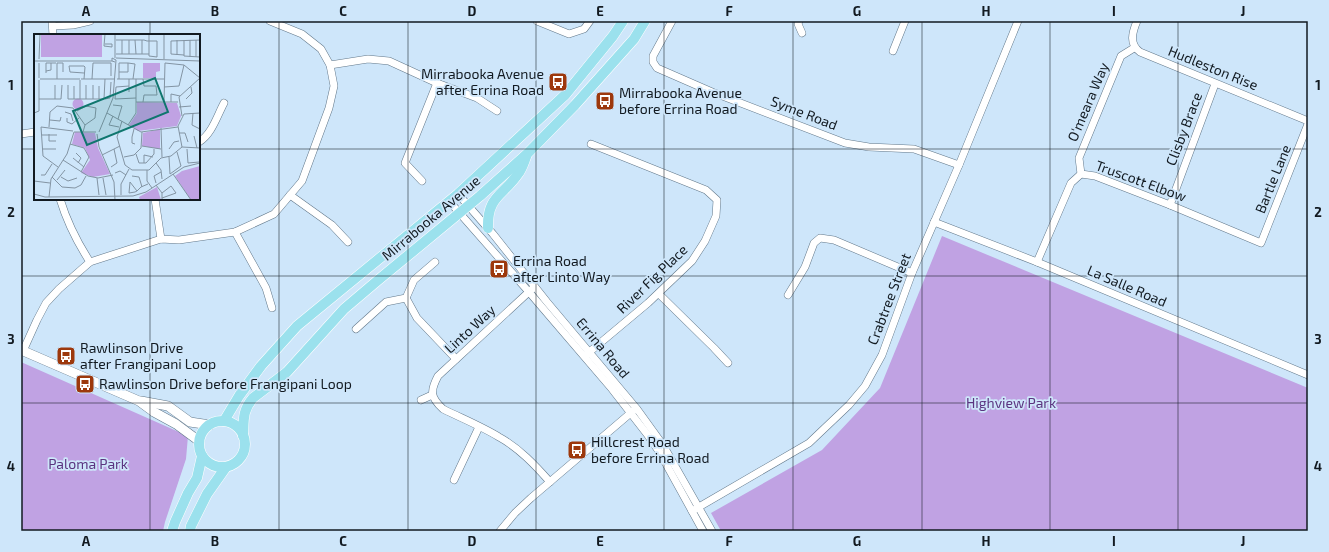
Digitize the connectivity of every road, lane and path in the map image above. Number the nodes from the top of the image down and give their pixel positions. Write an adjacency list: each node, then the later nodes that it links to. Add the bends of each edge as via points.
1 (90, 21): 12 (street, via 73,25)
2 (270, 21): 17 (street, via 302,34 321,49)
3 (537, 21): 4 (street, via 569,34 584,29)
4 (590, 21)
5 (623, 21): 31 (main road, Mirrabooka Avenue, via 565,95)
6 (645, 21): 27 (main road, Mirrabooka Avenue, via 634,40)
7 (672, 21): 28 (street, Syme Road, via 653,56 657,68 845,143 914,149)
8 (799, 21): 14 (street)
9 (905, 21): 16 (street)
10 (1018, 21): 28 (street, Crabtree Street)
11 (1137, 21): 15 (street, via 1133,30)
12 (53, 24): 13 (street)
13 (54, 34)
14 (802, 34)
15 (1134, 48): 19 (street, Hudleston Rise); 29 (street, O'meara Way, via 1121,56 1079,158)
16 (893, 51)
17 (330, 66): 18 (street, via 368,60 389,61); 32 (street, via 334,86 329,108 302,181)
18 (437, 83): 21 (street, via 478,98); 30 (street, via 405,163)
19 (1215, 84): 22 (street, Hudleston Rise); 36 (street, Clisby Brace)
20 (224, 103): 25 (street, via 211,130)
21 (497, 111)
22 (1308, 123): 44 (street, Bartle Lane)
23 (34, 132): 24 (street)
24 (21, 134)
25 (200, 141)
26 (591, 144): 51 (street, River Fig Place, via 706,190 717,200 716,216 706,241 692,261)
27 (528, 153): 37 (main road, Mirrabooka Avenue); 40 (main road, via 519,174 495,199 488,217)
28 (959, 165): 39 (street, Crabtree Street)
29 (1081, 174): 36 (street, Truscott Elbow, via 1095,176); 47 (street, Truscott Elbow, via 1071,183)
30 (422, 181)
31 (458, 194): 35 (main road, Mirrabooka Avenue); 37 (street, Errina Road)
32 (290, 195): 41 (street, via 274,214); 43 (street, via 332,226)
33 (60, 200): 45 (street, via 76,240)
34 (155, 200): 42 (street)
35 (449, 201): 38 (street, Errina Road); 65 (main road, Mirrabooka Avenue, via 297,326 261,366)
36 (1170, 204): 44 (street, Truscott Elbow)
37 (469, 205): 38 (main road, Mirrabooka Avenue); 40 (street, Errina Road)
38 (460, 213): 50 (street, Errina Road); 68 (main road, Mirrabooka Avenue, via 344,309 287,372 253,398 244,413)
39 (934, 222): 47 (street, La Salle Road); 48 (street, Crabtree Street)
40 (488, 228): 49 (street, Errina Road)
41 (235, 232): 42 (street, via 180,240); 54 (street, via 266,288)
42 (161, 239): 45 (street)
43 (348, 242)
44 (1261, 243)
45 (90, 262): 56 (street, via 46,303)
46 (434, 262): 53 (street, via 414,280)
47 (1037, 262): 60 (street, La Salle Road)
48 (912, 273): 52 (street, via 834,240 820,238 814,243 805,267); 74 (street, Crabtree Street, via 882,355 865,386 849,405 808,444)
49 (535, 286): 50 (street, Linto Way); 57 (street, Errina Road)
50 (529, 292): 57 (street, Errina Road); 58 (street, Linto Way)
51 (659, 294): 57 (street, River Fig Place); 59 (street)
52 (788, 295)
53 (406, 298): 55 (street, via 386,302); 58 (street, via 417,318)
54 (272, 308)
55 (356, 329)
56 (22, 351): 63 (street)
57 (587, 354): 64 (street, Errina Road, via 612,389)
58 (456, 359): 61 (street, Linto Way, via 438,376 433,385)
59 (728, 364)
60 (1308, 375)
61 (432, 395): 62 (street); 67 (street, via 443,409)
62 (421, 400)
63 (139, 401): 66 (street, via 168,406 190,422); 69 (street)
64 (634, 411): 73 (street); 74 (street, Errina Road, via 663,445)
65 (224, 422): 66 (main road); 68 (main road, via 236,426)
66 (210, 425): 69 (main road)
67 (479, 427): 72 (street); 73 (street, via 499,436 523,454)
68 (243, 436): 71 (main road, Mirrabooka Avenue, via 245,443 241,457)
69 (199, 441): 70 (main road)
70 (202, 456): 71 (main road, via 212,465); 75 (main road, via 197,478)
71 (226, 467): 76 (main road, Mirrabooka Avenue, via 207,494)
72 (454, 480)
73 (550, 482): 77 (street, via 515,513)
74 (695, 509): 78 (street, Errina Road); 79 (street, Errina Road)
75 (172, 531)
76 (190, 531)
77 (500, 531)
78 (703, 531)
79 (712, 531)

